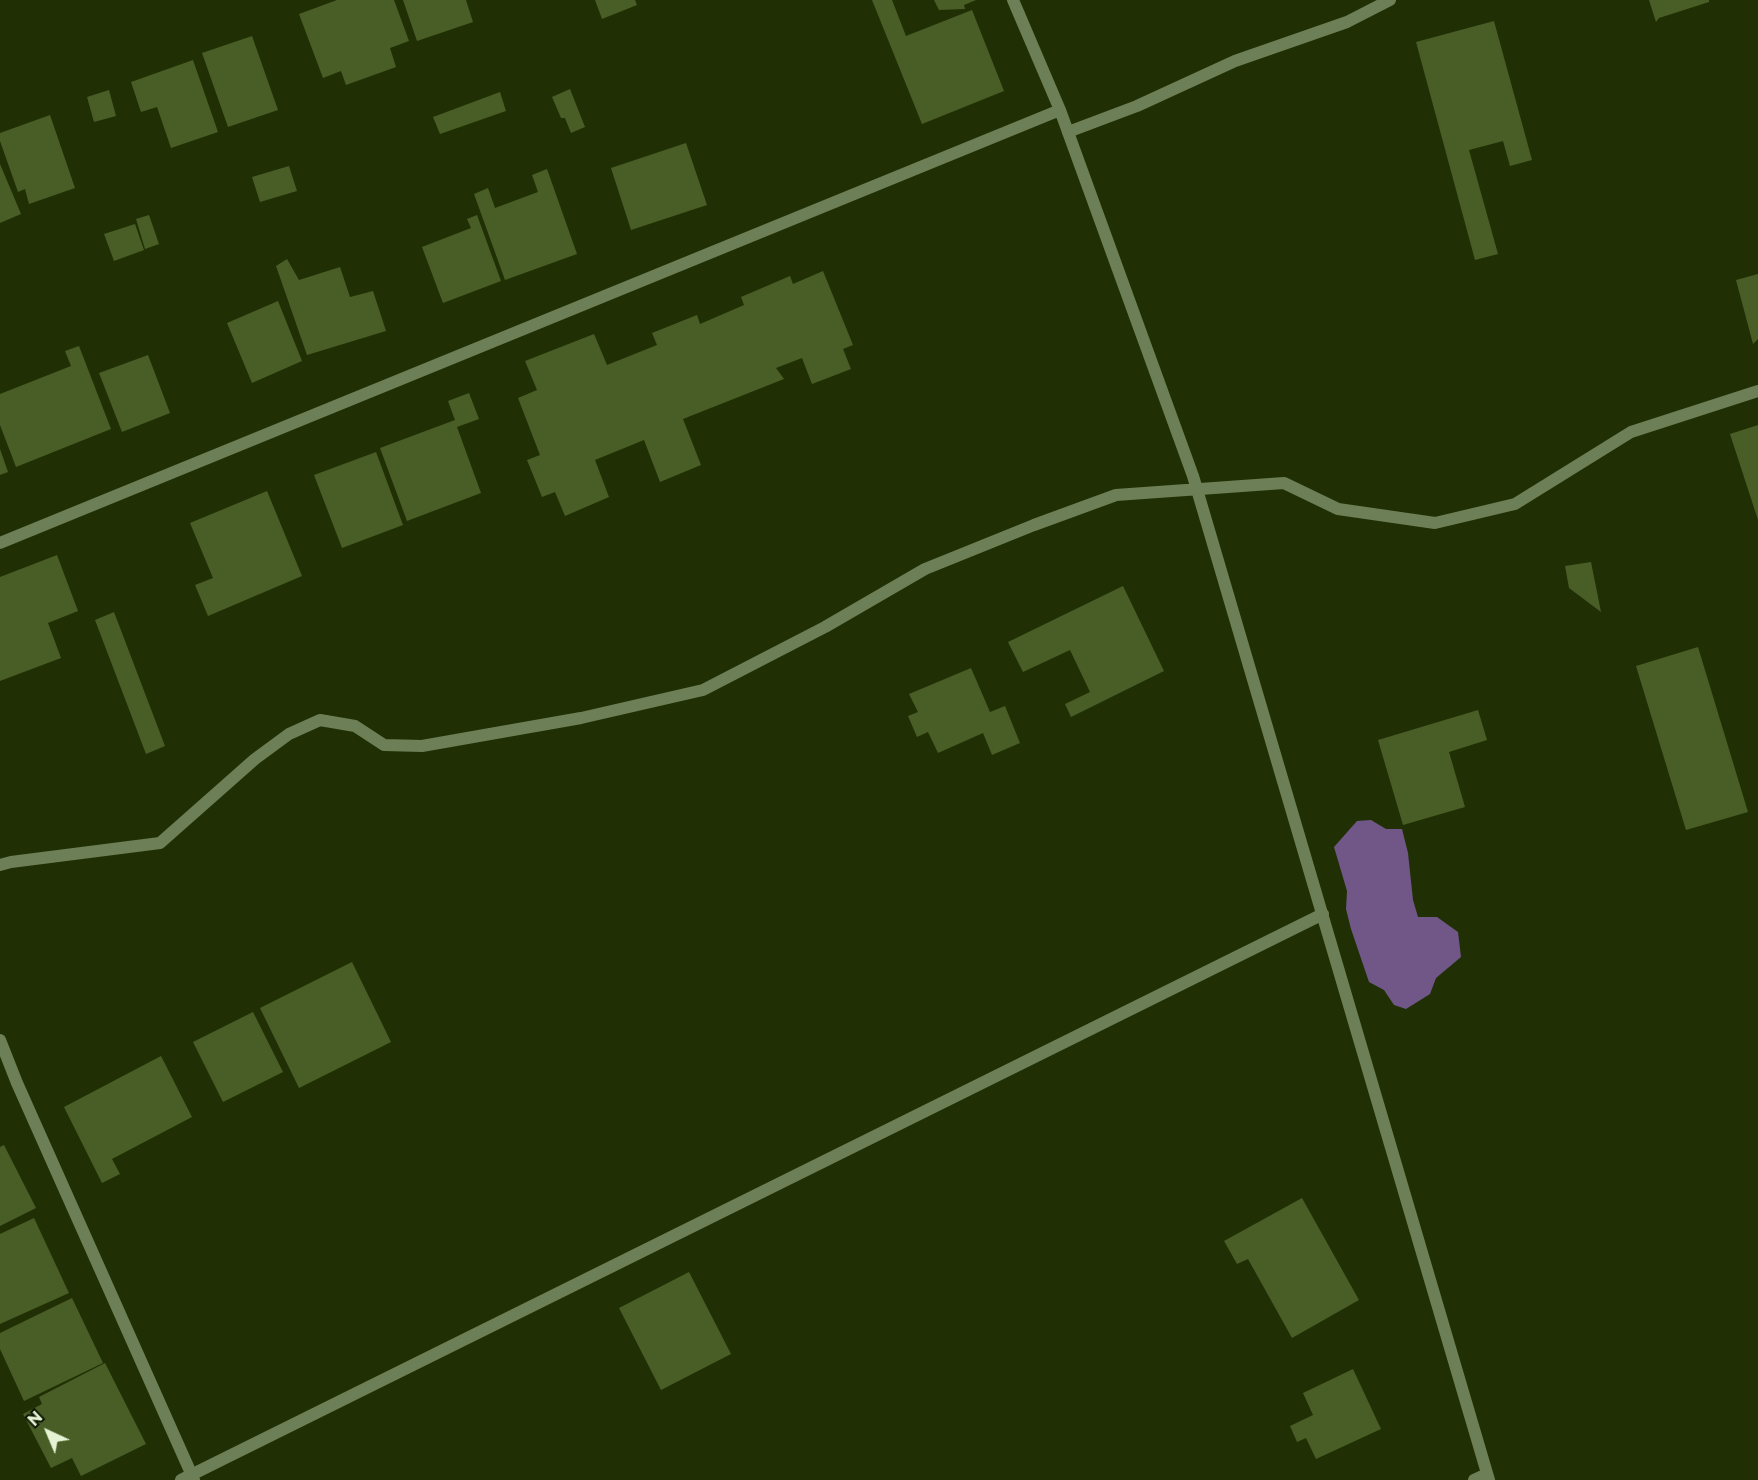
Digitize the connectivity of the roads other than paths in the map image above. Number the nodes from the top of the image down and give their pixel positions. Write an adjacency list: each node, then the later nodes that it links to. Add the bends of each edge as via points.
1 (1012, 0): 3 (street)
2 (1390, 0): 4 (street, via 1347,22 1235,62)
3 (1059, 110): 4 (street); 7 (street)
4 (1068, 132): 6 (street)
5 (1758, 391): 6 (street, via 1631,432 1515,504 1435,523 1338,509 1284,483)
6 (1197, 489): 8 (street, via 1116,495 1034,525 925,570 703,690 581,718 422,746 384,745 355,726 320,720 288,734 255,759 160,843); 9 (street)
7 (0, 543)
8 (0, 865)
9 (1323, 914): 11 (street); 12 (street)
10 (0, 1040): 12 (street)
11 (1488, 1477): 13 (street)
12 (189, 1478)
13 (1474, 1480)

